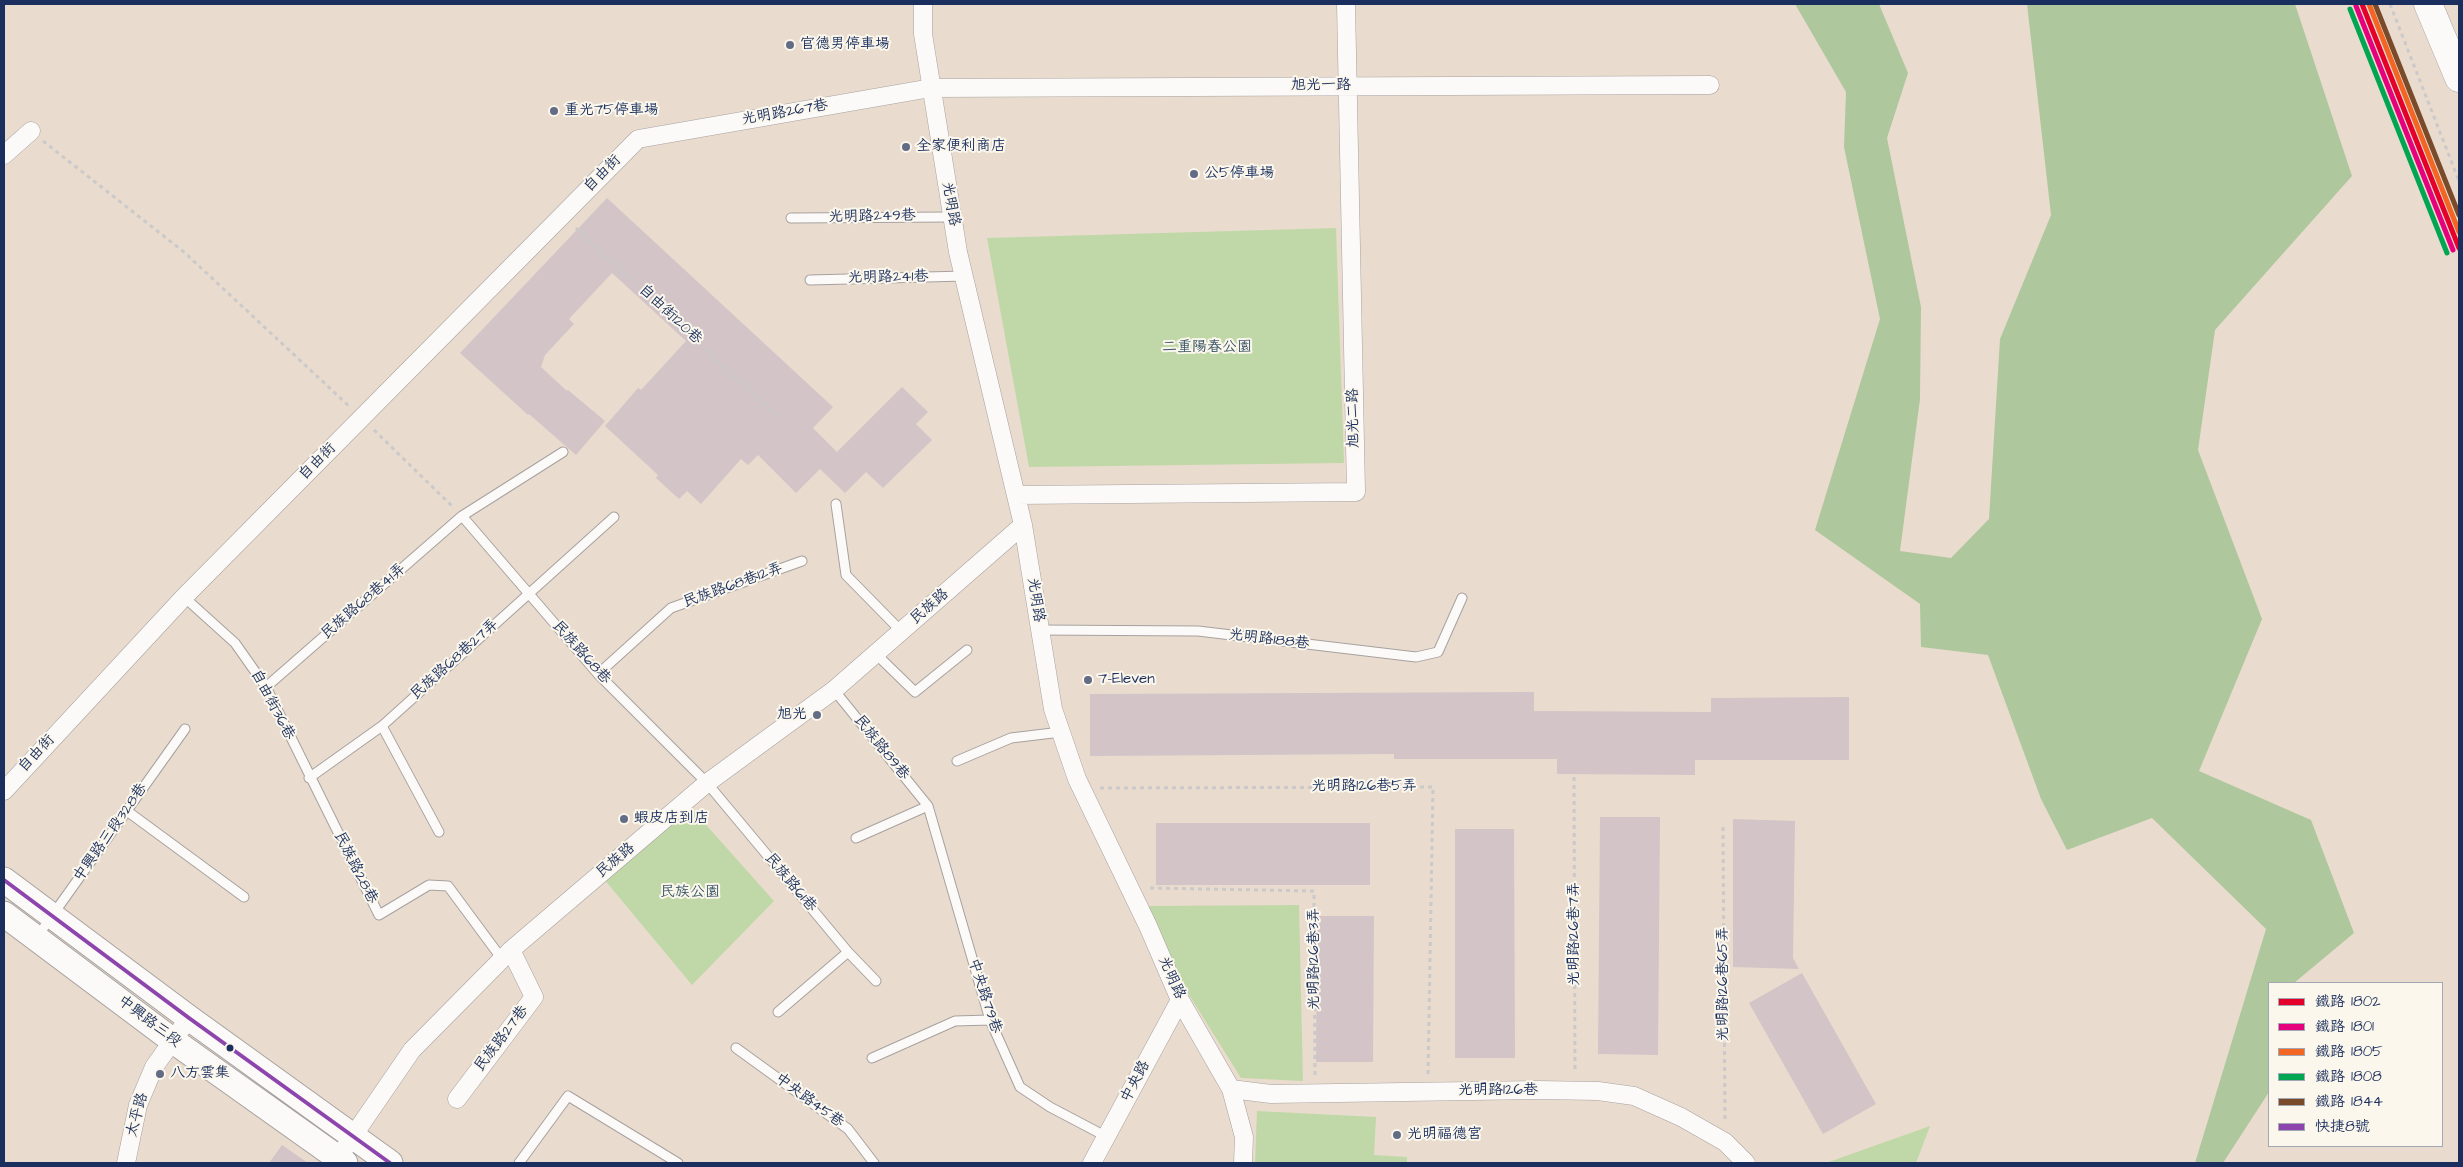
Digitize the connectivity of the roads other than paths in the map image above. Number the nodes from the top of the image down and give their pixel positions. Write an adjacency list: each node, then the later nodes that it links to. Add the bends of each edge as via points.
1 (923, 4): 7 (street, 光明路, via 923,34)
2 (1346, 4): 6 (street, 旭光二路)
3 (2428, 4): 4 (highway)
4 (2459, 78)
5 (1710, 85): 6 (street, 旭光一路)
6 (1348, 86): 7 (street, 旭光一路); 16 (street, 旭光二路, via 1356,492)
7 (931, 88): 9 (street, 光明路267巷); 11 (street, 光明路)
8 (31, 131): 10 (street)
9 (638, 139): 23 (street, 自由街)
10 (4, 155)
11 (952, 217): 12 (lane, 光明路249巷); 13 (street, 光明路)
12 (792, 218)
13 (966, 276): 14 (lane, 光明路241巷); 16 (street, 光明路)
14 (810, 280)
15 (563, 452): 18 (lane, 民族路68巷41弄)
16 (1016, 495): 20 (street, 光明路)
17 (836, 504): 26 (lane, via 846,575)
18 (462, 516): 22 (lane, 民族路68巷); 30 (lane, 民族路68巷41弄)
19 (614, 517): 22 (lane, 民族路68巷27弄)
20 (1023, 525): 25 (street, 光明路); 26 (street, 民族路)
21 (802, 561): 29 (lane, 民族路68巷12弄, via 671,608)
22 (528, 595): 29 (lane, 民族路68巷); 32 (lane, 民族路68巷27弄)
23 (184, 596): 30 (lane, 自由街36巷, via 235,643); 38 (street, 自由街)
24 (1462, 598): 25 (lane, 光明路188巷, via 1438,652 1416,657 1198,631)
25 (1040, 630): 34 (street, 光明路, via 1053,709)
26 (902, 632): 28 (street, 民族路)
27 (967, 650): 28 (lane, via 915,692)
28 (876, 654): 31 (street, 民族路)
29 (598, 674): 37 (lane, 民族路68巷)
30 (266, 687): 36 (lane, 自由街36巷)
31 (834, 690): 37 (street, 民族路); 39 (lane, 民族路89巷)
32 (382, 726): 36 (lane, 民族路68巷27弄); 41 (lane)
33 (185, 729): 40 (lane, 中興路三段328巷)
34 (1061, 732): 35 (lane, via 1011,738); 51 (street, 光明路, via 1081,788)
35 (957, 761)
36 (309, 778): 49 (lane, 民族路28巷, via 379,915 429,885 448,886)
37 (707, 783): 48 (lane, 民族路61巷); 49 (street, 民族路)
38 (4, 791)
39 (928, 806): 42 (lane); 54 (lane, 中央路79巷)
40 (127, 811): 44 (lane); 46 (lane, 中興路三段328巷)
41 (439, 832)
42 (856, 838)
43 (4, 880): 46 (main road, 中興路三段)
44 (244, 897)
45 (4, 914): 47 (main road, 中興路三段)
46 (53, 915): 47 (lane, 中興路三段328巷); 53 (main road, 中興路三段)
47 (37, 937): 55 (main road, 中興路三段)
48 (848, 952): 50 (lane, 民族路61巷); 52 (lane)
49 (507, 955): 59 (street, 民族路27巷, via 534,997); 60 (street, 民族路, via 412,1050)
50 (876, 981)
51 (1180, 1000): 58 (street, 光明路); 61 (street, 中央路)
52 (778, 1012)
53 (189, 1018): 55 (street, 太平路); 60 (main road, 中興路三段)
54 (990, 1020): 57 (lane, via 955,1021); 61 (lane, 中央路79巷, via 1020,1087)
55 (172, 1040): 62 (main road, 中興路三段); 63 (street, 太平路, via 154,1067 138,1105)
56 (736, 1048): 67 (lane, 中央路45巷, via 848,1129)
57 (872, 1058)
58 (1231, 1089): 69 (street, 光明路, via 1244,1137); 70 (street, 光明路126巷, via 1271,1094 1575,1091 1634,1096 1725,1142)
59 (457, 1099)
60 (354, 1135): 62 (street, 民族路); 64 (main road, 中興路三段)
61 (1106, 1137): 68 (street, 中央路)
62 (341, 1161)
63 (126, 1163)
64 (390, 1163)
65 (519, 1163): 66 (lane, via 568,1096)
66 (678, 1163)
67 (874, 1163)
68 (1092, 1163)
69 (1242, 1163)
70 (1746, 1163)

